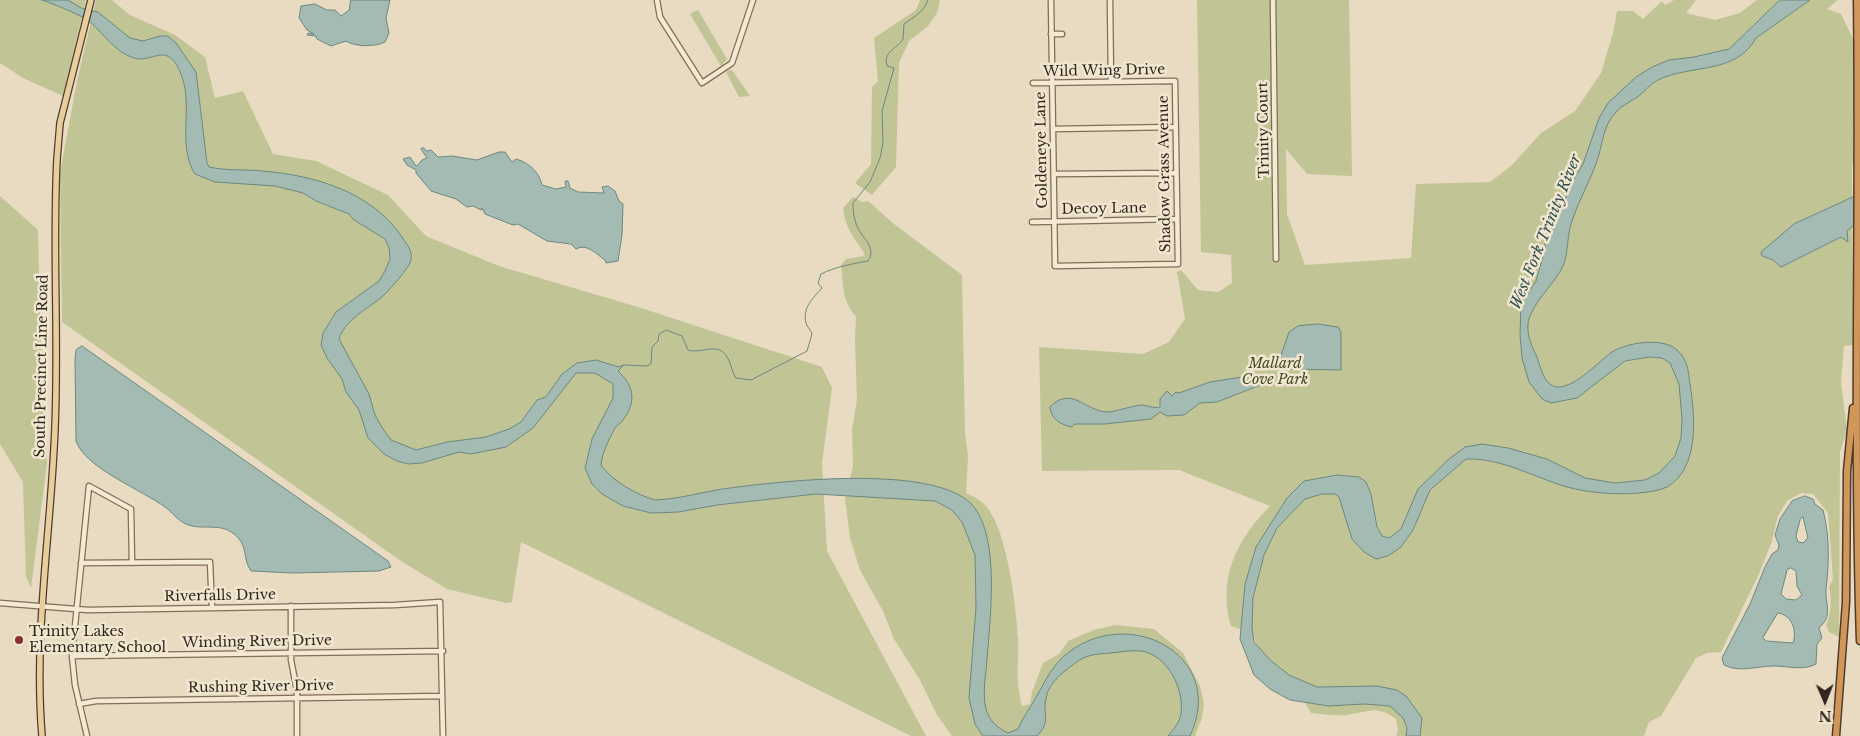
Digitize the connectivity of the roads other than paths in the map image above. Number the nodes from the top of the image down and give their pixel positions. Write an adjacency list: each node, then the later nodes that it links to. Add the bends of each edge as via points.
1 (91, 0): 27 (main road, South Precinct Line Road, via 60,123 57,159 56,399)
2 (657, 0): 3 (street, via 660,17 702,83 732,63)
3 (753, 0)
4 (1051, 0): 8 (street, Goldeneye Lane)
5 (1110, 0): 11 (street)
6 (1273, 0): 21 (street, Trinity Court)
7 (1857, 0): 23 (highway)
8 (1051, 34): 9 (street); 13 (street, Goldeneye Lane)
9 (1062, 34)
10 (1175, 81): 11 (street, Wild Wing Drive); 14 (street, Shadow Grass Avenue)
11 (1111, 82): 13 (street, Wild Wing Drive)
12 (1033, 83): 13 (street, Wild Wing Drive)
13 (1052, 83): 15 (street, Goldeneye Lane)
14 (1175, 127): 15 (street); 16 (street, Shadow Grass Avenue)
15 (1053, 129): 17 (street, Goldeneye Lane)
16 (1176, 173): 17 (street); 18 (street, Shadow Grass Avenue)
17 (1054, 174): 19 (street, Goldeneye Lane)
18 (1177, 219): 19 (street, Decoy Lane); 22 (street, Shadow Grass Avenue, via 1178,264)
19 (1054, 221): 20 (street, Decoy Lane); 22 (street, Goldeneye Lane)
20 (1032, 222)
21 (1276, 259)
22 (1055, 266)
23 (1856, 382): 31 (highway); 42 (highway, via 1848,462 1846,602)
24 (132, 563): 25 (street); 25 (street, via 131,509 88,486); 29 (street, via 210,562)
25 (81, 564): 30 (street)
26 (0, 603): 27 (street, Riverfalls Drive)
27 (41, 606): 30 (street, Riverfalls Drive); 38 (main road, South Precinct Line Road)
28 (291, 606): 29 (street, Riverfalls Drive); 32 (street, Riverfalls Drive, via 440,602); 33 (street)
29 (212, 608): 30 (street, Riverfalls Drive)
30 (76, 609): 34 (street)
31 (1860, 641)
32 (443, 651): 33 (street, Winding River Drive); 35 (street)
33 (291, 653): 34 (street, Winding River Drive); 36 (street)
34 (72, 656): 37 (street)
35 (442, 696): 36 (street, Rushing River Drive); 41 (street)
36 (297, 698): 37 (street, Rushing River Drive, via 96,701); 40 (street)
37 (79, 704): 39 (street)
38 (42, 736)
39 (87, 736)
40 (297, 736)
41 (443, 736)
42 (1836, 736)

